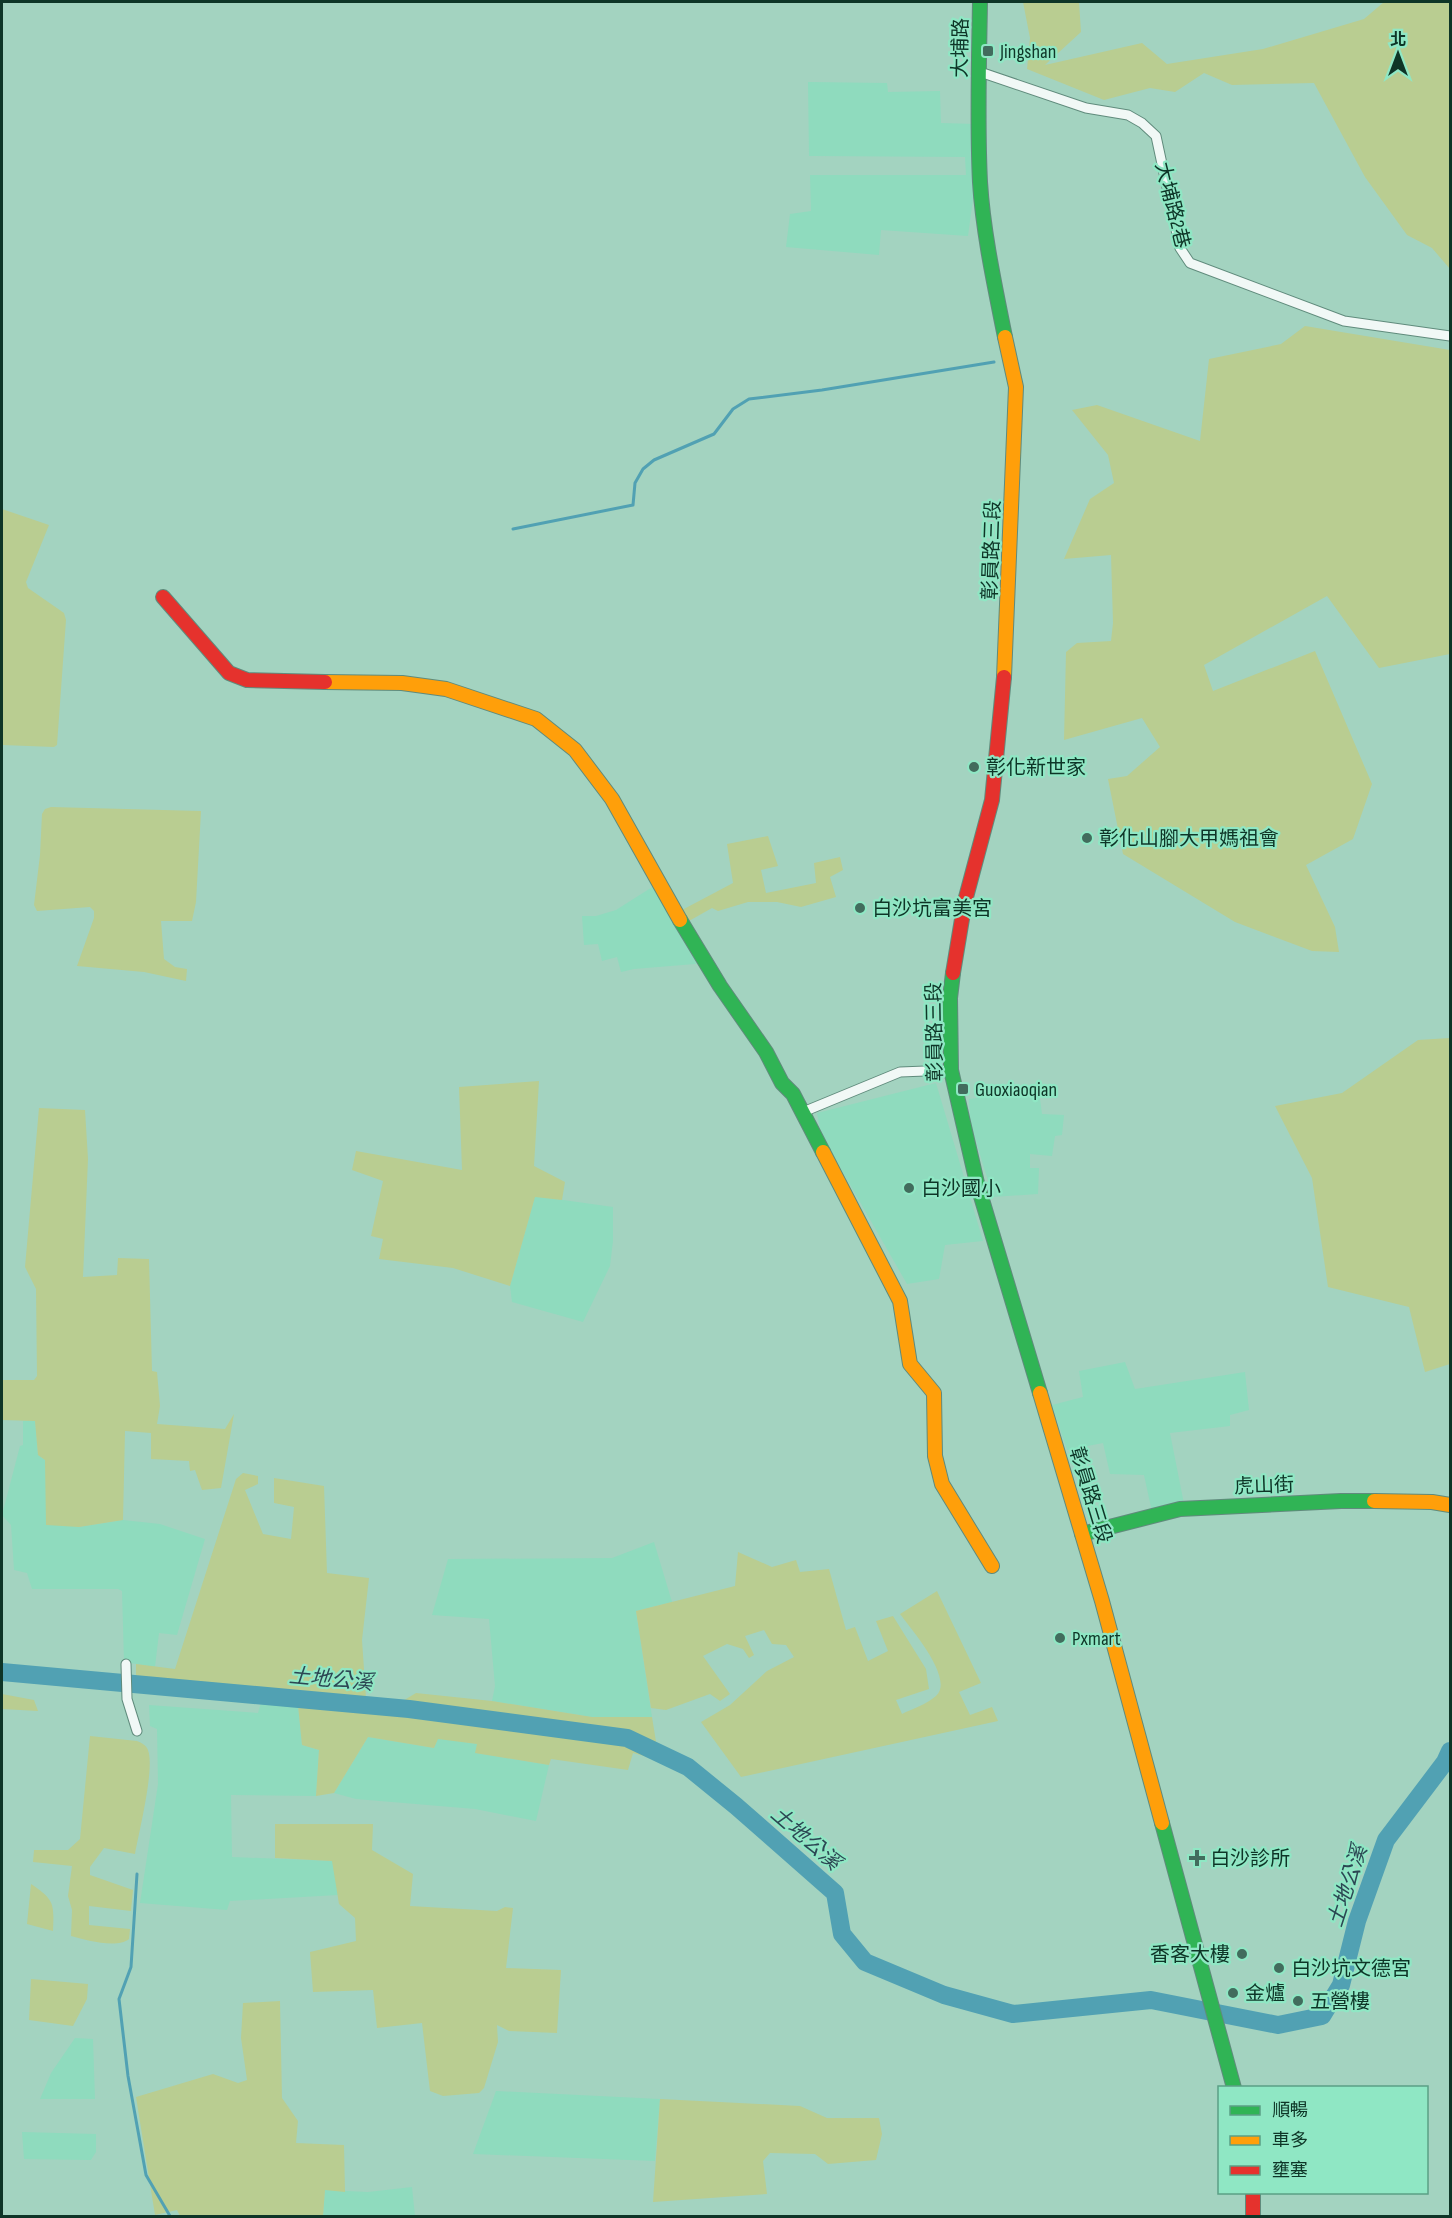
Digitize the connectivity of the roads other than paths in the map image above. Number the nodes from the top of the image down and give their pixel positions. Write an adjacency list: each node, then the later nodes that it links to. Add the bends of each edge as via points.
1 (980, 2): 2 (main road, 大埔路)
2 (980, 72): 3 (main road, 大埔路); 4 (street, 大埔路2巷, via 1086,108 1128,115 1142,123 1156,136 1180,248 1190,263 1344,321)
3 (978, 95): 6 (main road, 彰員路三段, via 980,184 994,284 1016,387 1003,699 993,800 955,954 950,998)
4 (1450, 336)
5 (164, 597): 7 (main road, via 236,677 402,682 446,689 536,719 575,750 612,799 664,895)
6 (951, 1070): 7 (street, via 900,1072); 9 (main road, 彰員路三段, via 977,1183)
7 (803, 1112): 10 (main road, via 900,1301 910,1364 934,1393 935,1456 942,1484)
8 (1450, 1505): 9 (main road, 虎山街, via 1341,1501 1180,1509)
9 (1082, 1534): 13 (main road, 彰員路三段)
10 (992, 1566)
11 (126, 1664): 12 (street, via 127,1699)
12 (137, 1731)
13 (1233, 2086)
14 (1253, 2194): 15 (main road)
15 (1253, 2217)

